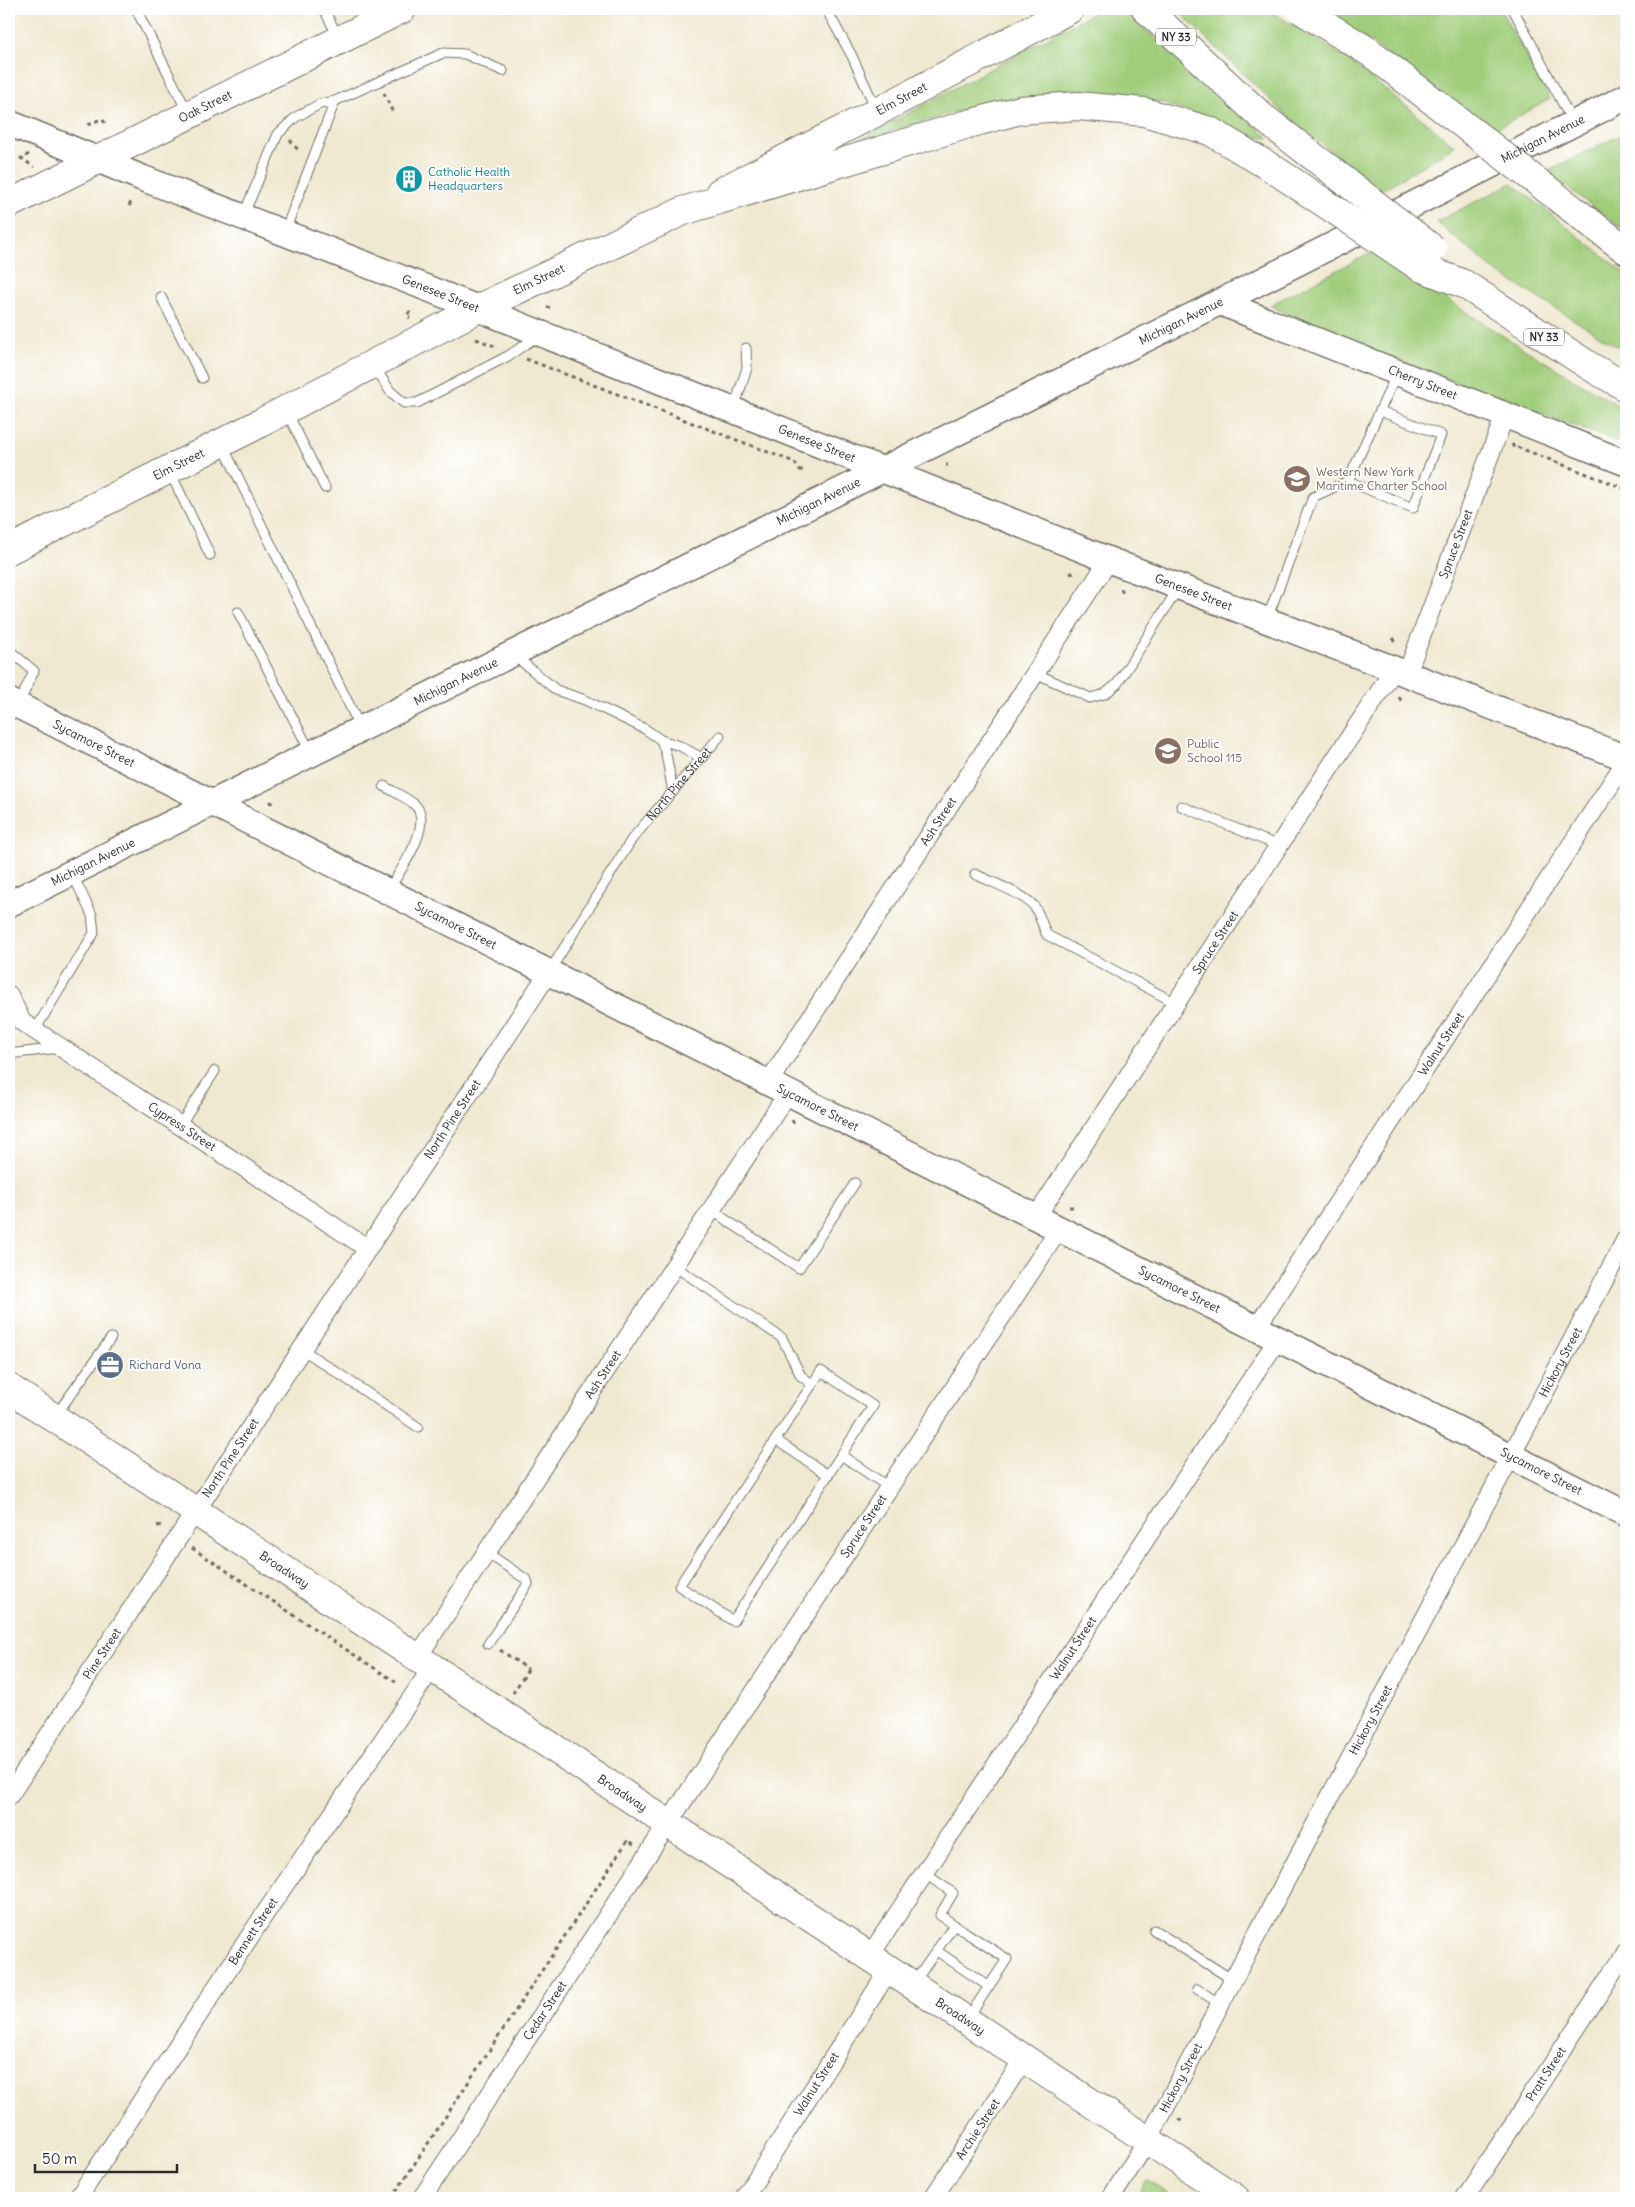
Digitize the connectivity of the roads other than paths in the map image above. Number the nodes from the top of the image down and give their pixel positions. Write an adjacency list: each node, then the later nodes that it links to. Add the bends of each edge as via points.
1 (136, 9): 14 (lane)
2 (324, 9): 9 (lane)
3 (402, 9): 9 (main road, Oak Street)
4 (826, 9): 13 (lane)
5 (1070, 9): 13 (main road, Elm Street)
6 (1146, 9): 23 (main road, NY 33, bridge, via 1261,116 1433,249)
7 (1300, 9): 22 (main road, bridge, via 1371,53)
8 (1513, 9): 16 (lane)
9 (339, 40): 14 (main road, Oak Street)
10 (503, 71): 12 (lane, via 465,54 443,53)
11 (1626, 97): 16 (street, Michigan Avenue)
12 (335, 101): 20 (lane, via 320,104 296,117 278,134); 21 (lane)
13 (877, 112): 19 (main road, Elm Street)
14 (188, 114): 17 (main road, Oak Street)
15 (9, 123): 17 (street, Genesee Street)
16 (1573, 124): 25 (street, Michigan Avenue)
17 (98, 159): 18 (main road, Oak Street); 20 (street, Genesee Street)
18 (9, 204)
19 (683, 211): 23 (main road, bridge, via 1020,110 1078,106 1144,112 1210,132 1275,170 1420,267); 26 (main road, Elm Street)
20 (243, 216): 21 (street, Genesee Street)
21 (285, 233): 26 (street, Genesee Street)
22 (1626, 250)
23 (1464, 284): 32 (main road, NY 33)
24 (161, 297): 31 (lane)
25 (1219, 302): 30 (street, Cherry Street); 40 (street, Michigan Avenue)
26 (477, 309): 27 (street, Genesee Street); 29 (main road, Elm Street)
27 (540, 334): 29 (lane, via 512,353 417,403 404,403 390,391); 34 (street, Genesee Street)
28 (746, 348): 34 (lane, via 747,368)
29 (373, 364): 33 (main road, Elm Street)
30 (1397, 372): 35 (lane); 36 (street, Cherry Street)
31 (202, 378)
32 (1626, 387)
33 (286, 410): 37 (main road, Elm Street); 42 (lane)
34 (734, 411): 40 (street, Genesee Street)
35 (1380, 411): 41 (lane); 41 (lane, via 1441,435 1413,508)
36 (1505, 415): 38 (street, Cherry Street); 51 (street, Spruce Street)
37 (222, 442): 39 (main road, Elm Street); 54 (lane)
38 (1626, 463)
39 (168, 469): 43 (main road, Elm Street); 44 (lane)
40 (881, 469): 45 (street, Genesee Street); 50 (street, Michigan Avenue)
41 (1348, 480): 48 (lane, via 1313,497)
42 (325, 488)
43 (9, 550)
44 (210, 555)
45 (1109, 560): 46 (street, Genesee Street); 52 (street, Ash Street)
46 (1180, 586): 48 (street, Genesee Street); 52 (lane, via 1117,684 1105,694 1090,698)
47 (238, 612): 57 (lane)
48 (1267, 619): 51 (street, Genesee Street)
49 (9, 650): 53 (lane, via 34,671)
50 (512, 654): 54 (street, Michigan Avenue); 56 (lane, via 556,690 585,700)
51 (1401, 671): 59 (street, Genesee Street); 64 (street, Spruce Street)
52 (1035, 673): 76 (street, Ash Street)
53 (13, 703): 62 (street, Sycamore Street)
54 (361, 729): 57 (street, Michigan Avenue)
55 (720, 736): 58 (lane, North Pine Street)
56 (661, 740): 58 (lane); 61 (lane)
57 (312, 754): 62 (street, Michigan Avenue)
58 (702, 758): 61 (lane, North Pine Street)
59 (1626, 759): 85 (street, Walnut Street)
60 (384, 786): 67 (lane, via 416,805 421,821 419,838)
61 (673, 792): 69 (lane, North Pine Street, via 632,839)
62 (213, 802): 65 (street, Michigan Avenue); 67 (street, Sycamore Street)
63 (1181, 806): 64 (lane)
64 (1279, 846): 71 (street, Spruce Street)
65 (72, 873): 68 (street, Michigan Avenue); 72 (lane, via 92,915 94,933)
66 (975, 874): 71 (lane, via 1028,901 1048,935)
67 (388, 891): 69 (street, Sycamore Street)
68 (9, 904)
69 (549, 972): 76 (street, Sycamore Street); 83 (street, North Pine Street)
70 (9, 995): 72 (street, Cypress Street, via 22,1022)
71 (1176, 1004): 80 (street, Spruce Street)
72 (35, 1030): 73 (street, Cypress Street)
73 (62, 1048): 74 (lane); 77 (street, Cypress Street)
74 (9, 1054)
75 (216, 1071): 77 (lane)
76 (778, 1088): 79 (street, Ash Street); 80 (street, Sycamore Street)
77 (180, 1125): 83 (street, Cypress Street)
78 (855, 1183): 79 (lane, via 799,1268)
79 (711, 1210): 84 (street, Ash Street)
80 (1036, 1217): 81 (street, Sycamore Street)
81 (1064, 1218): 85 (street, Sycamore Street); 96 (street, Spruce Street)
82 (1626, 1239): 94 (street, Hickory Street)
83 (367, 1248): 87 (street, North Pine Street)
84 (674, 1266): 88 (lane, via 782,1338 801,1376); 99 (street, Ash Street)
85 (1267, 1334): 94 (street, Sycamore Street); 104 (street, Walnut Street)
86 (111, 1338): 90 (lane)
87 (302, 1349): 91 (lane); 97 (street, North Pine Street)
88 (812, 1384): 92 (lane); 93 (lane, via 821,1371 873,1406)
89 (9, 1388): 90 (main road, Broadway)
90 (54, 1417): 97 (main road, Broadway)
91 (418, 1427)
92 (776, 1440): 95 (lane); 95 (lane, via 679,1586 733,1621)
93 (841, 1455): 95 (lane); 96 (lane)
94 (1511, 1456): 98 (street, Sycamore Street); 110 (street, Hickory Street)
95 (828, 1475)
96 (890, 1488): 103 (street, Spruce Street)
97 (196, 1512): 101 (main road, Broadway); 102 (street, Pine Street)
98 (1626, 1514)
99 (486, 1552): 100 (lane, via 527,1580 528,1584); 101 (street, Ash Street)
100 (488, 1644)
101 (424, 1663): 103 (main road, Broadway); 118 (street, Bennett Street, via 273,1902)
102 (9, 1796)
103 (668, 1822): 109 (main road, Broadway); 119 (street, Cedar Street)
104 (924, 1873): 105 (lane, via 953,1893 940,1915); 109 (street, Walnut Street)
105 (954, 1925): 107 (lane); 112 (lane, via 1007,1959)
106 (1154, 1930): 110 (lane)
107 (937, 1951): 111 (lane); 112 (lane)
108 (1626, 1952): 124 (street, Pratt Street)
109 (879, 1963): 111 (main road, Broadway); 120 (street, Walnut Street)
110 (1233, 1980): 114 (street, Hickory Street)
111 (913, 1985): 115 (main road, Broadway)
112 (988, 1986): 115 (lane)
113 (1197, 1990): 114 (lane)
114 (1220, 2004): 117 (street, Hickory Street)
115 (966, 2021): 116 (main road, Broadway)
116 (1024, 2059): 117 (main road, Broadway); 121 (street, Archie Street)
117 (1148, 2140): 122 (street, Hickory Street); 123 (main road, Broadway)
118 (78, 2198)
119 (422, 2198)
120 (744, 2198)
121 (933, 2198)
122 (1111, 2198)
123 (1235, 2198)
124 (1465, 2198)

